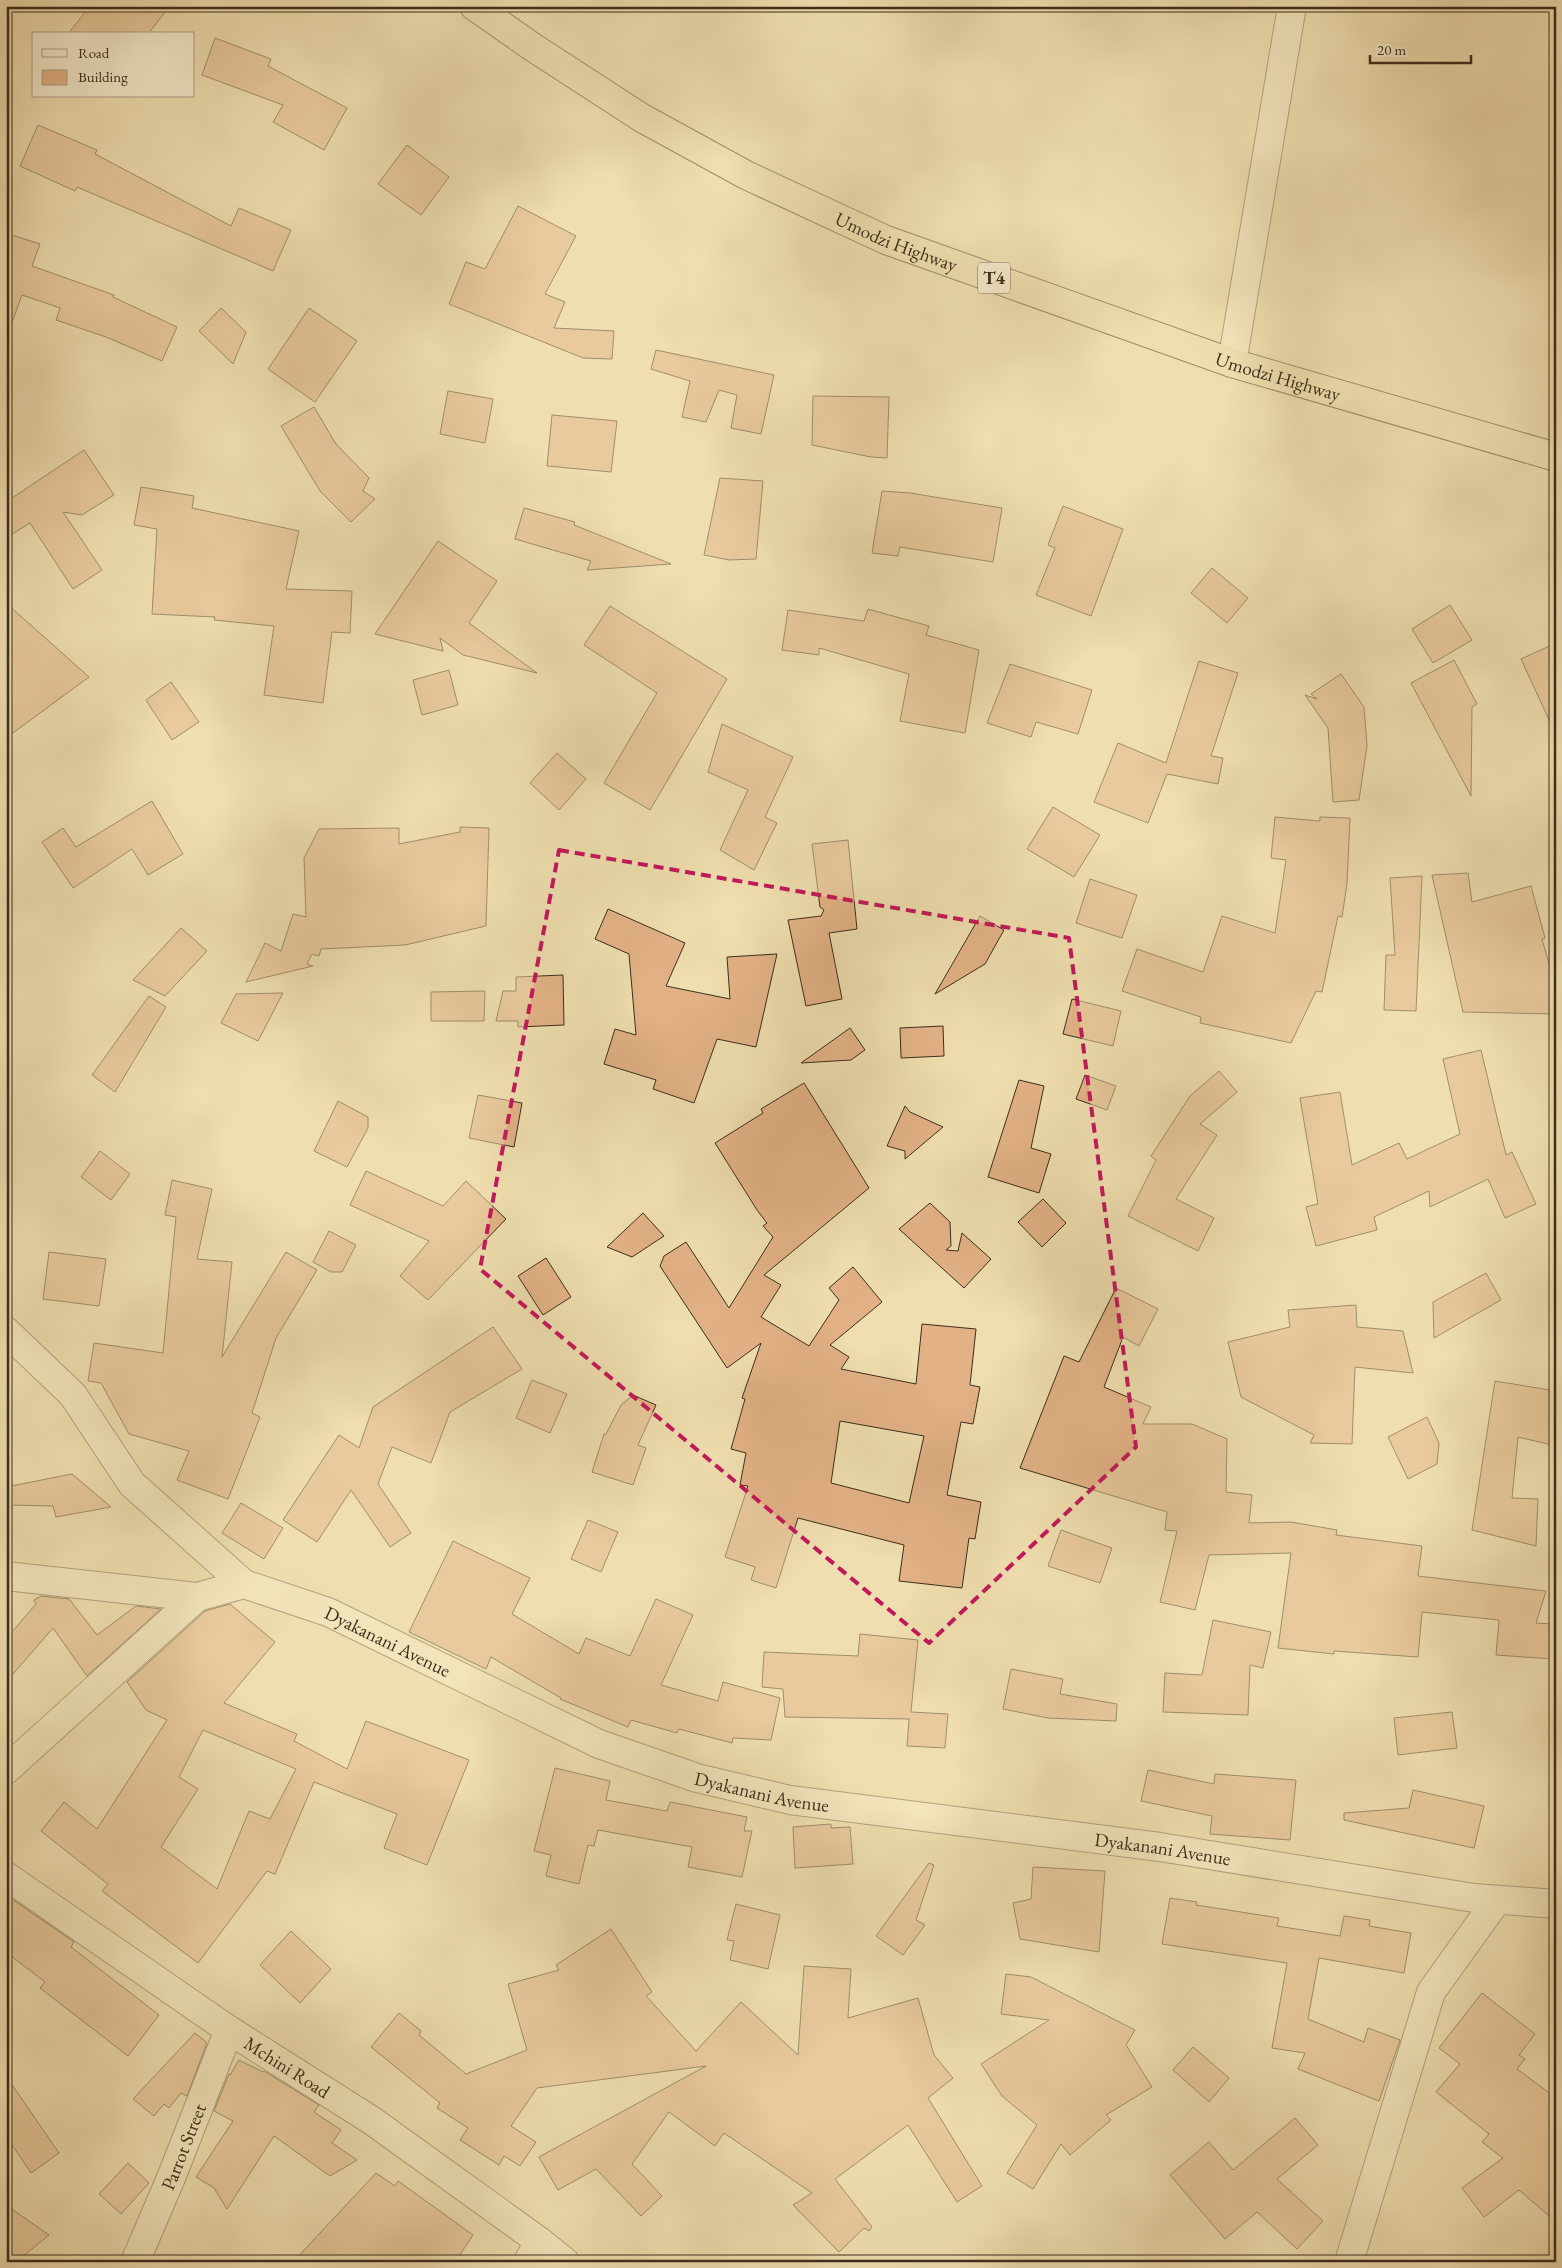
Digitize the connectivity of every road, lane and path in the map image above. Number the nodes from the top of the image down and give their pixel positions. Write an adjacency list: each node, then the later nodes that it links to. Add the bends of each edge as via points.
1 (474, 6): 3 (highway, Umodzi Highway / T4, via 642,118 746,175 886,240)
2 (1292, 6): 3 (street)
3 (1232, 363): 4 (highway, Umodzi Highway / T4)
4 (1556, 456)
5 (6, 1331): 7 (street, via 73,1395 132,1484)
6 (6, 1576): 8 (street)
7 (244, 1584): 8 (street); 11 (street, Dyakanani Avenue, via 328,1612 599,1744 697,1778 790,1800 1160,1848)
8 (197, 1597): 9 (street)
9 (6, 1770)
10 (6, 1876): 13 (street, Mchini Road)
11 (1497, 1900): 12 (street, Dyakanani Avenue); 17 (street, via 1431,1992)
12 (1556, 1904)
13 (229, 2030): 14 (street, Mchini Road, via 371,2120); 15 (street, Parrot Street)
14 (534, 2251): 16 (street, Mchini Road)
15 (134, 2262)
16 (565, 2262)
17 (1349, 2262)

